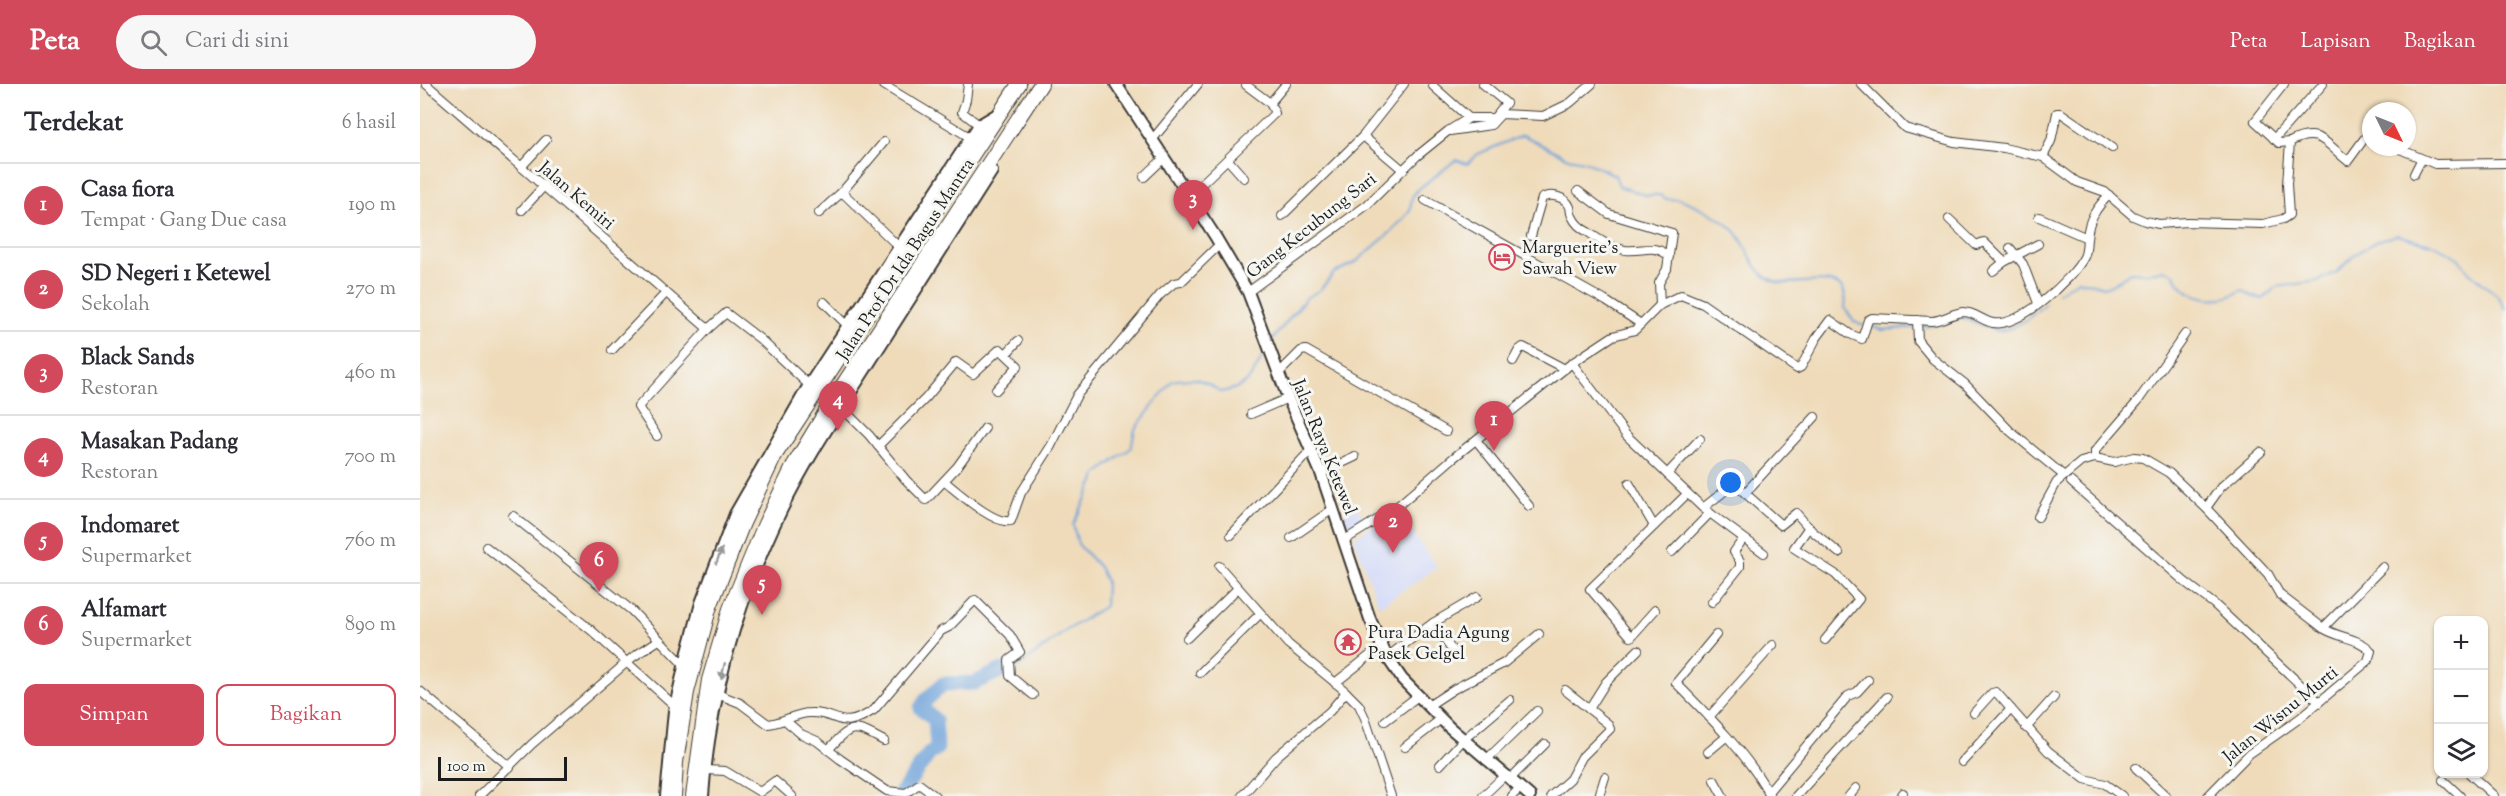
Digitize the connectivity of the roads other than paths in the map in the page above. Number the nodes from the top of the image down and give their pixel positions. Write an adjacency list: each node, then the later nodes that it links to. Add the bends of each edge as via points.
1 (426, 84): 37 (street, Jalan Kemiri)
2 (968, 84): 20 (street, via 962,112)
3 (1019, 84): 18 (highway, Jalan Prof Dr Ida Bagus Mantra)
4 (1116, 84): 26 (street, Jalan Raya Ketewel)
5 (1198, 84): 26 (street)
6 (1286, 84): 17 (street)
7 (1404, 84): 22 (street)
8 (1483, 84): 19 (street, Gang Kecubung Sari, via 1505,106 1494,118)
9 (1592, 84): 21 (street, via 1570,103 1543,116 1501,114 1491,124)
10 (1861, 84): 32 (street, via 1905,128 1954,142)
11 (2284, 84): 24 (street, via 2255,121)
12 (2323, 84): 24 (street)
13 (1246, 85): 17 (street)
14 (886, 86): 23 (street)
15 (1433, 86): 19 (street)
16 (1040, 88): 83 (highway, Jalan Prof Dr Ida Bagus Mantra)
17 (1270, 103): 34 (street, via 1275,113)
18 (999, 113): 20 (street); 80 (highway, Jalan Prof Dr Ida Bagus Mantra)
19 (1469, 118): 21 (street, Gang Kecubung Sari)
20 (979, 125): 23 (street)
21 (1448, 131): 38 (street, Gang Kecubung Sari)
22 (1363, 136): 38 (street); 50 (street)
23 (971, 138): 57 (street)
24 (2274, 139): 28 (street, via 2283,144)
25 (546, 140): 37 (street)
26 (1152, 140): 33 (street, Jalan Raya Ketewel)
27 (884, 142): 44 (street)
28 (2290, 142): 29 (street, via 2305,136 2322,138 2348,161); 45 (street, via 2289,214 2283,219 2263,224 2159,224 2133,216)
29 (2362, 142)
30 (2112, 148): 32 (street, via 2061,113 2057,114)
31 (2413, 156): 35 (street)
32 (2043, 157): 45 (street, via 2078,182)
33 (1164, 158): 40 (street); 46 (street, Jalan Raya Ketewel)
34 (1228, 160): 41 (street); 46 (street)
35 (2421, 160): 36 (street, via 2435,164); 39 (street)
36 (2504, 163)
37 (521, 167): 42 (street, Jalan Kemiri)
38 (1403, 170): 64 (street, Gang Kecubung Sari, via 1367,205)
39 (2414, 174)
40 (1144, 177)
41 (1244, 178)
42 (544, 186): 48 (street); 63 (street, Jalan Kemiri)
43 (1578, 191): 60 (street, via 1623,220 1670,232)
44 (842, 192): 49 (street); 57 (street)
45 (2109, 195): 54 (street, via 2093,213)
46 (1189, 196): 55 (street, Jalan Raya Ketewel)
47 (1425, 200): 68 (street)
48 (522, 210)
49 (819, 213)
50 (1282, 216)
51 (2039, 218): 54 (street)
52 (1950, 219): 61 (street, via 1976,245 1984,242)
53 (1531, 236): 60 (street, via 1542,198 1560,197 1580,226 1611,246 1638,251 1656,248)
54 (2087, 238): 66 (street, via 2086,252 2072,276)
55 (1220, 244): 64 (street, Jalan Raya Ketewel); 99 (street, via 1181,282 1161,295 1077,395 1021,493 1011,521 1000,521)
56 (2038, 244): 59 (street)
57 (900, 248): 70 (street)
58 (2010, 248): 59 (street)
59 (2017, 255): 61 (street); 66 (street)
60 (1670, 256): 67 (street, via 1659,283)
61 (2004, 262): 62 (street)
62 (1993, 271)
63 (666, 292): 71 (street, Jalan Kemiri); 74 (street)
64 (1248, 292): 79 (street, Jalan Raya Ketewel)
65 (824, 302): 70 (street)
66 (2038, 303): 69 (street, via 2021,316 2001,323 1970,312)
67 (1660, 305): 68 (street); 69 (street, via 1677,296 1689,296 1797,369 1828,321 1862,339 1872,318)
68 (1641, 324): 77 (street, via 1635,330 1613,336)
69 (1917, 324): 98 (street, via 1919,342 1933,358)
70 (848, 326): 80 (street)
71 (708, 329): 80 (street, via 726,313); 88 (street, via 638,407)
72 (2185, 334): 95 (street, via 2138,401 2095,451)
73 (1018, 341): 75 (street)
74 (612, 350)
75 (1006, 354): 81 (street, via 1018,368); 91 (street, via 998,350 973,374 954,363)
76 (1513, 361): 78 (street, via 1523,347)
77 (1572, 363): 78 (street); 97 (street, via 1621,429)
78 (1565, 369): 90 (street)
79 (1278, 374): 82 (street, Jalan Raya Ketewel); 87 (street, via 1306,350)
80 (813, 388): 139 (street, one-way to 80, via 701,603 735,514); 188 (highway, Jalan Prof Dr Ida Bagus Mantra, via 743,522 709,609 687,692)
81 (996, 390)
82 (1288, 398): 84 (street); 92 (street, Jalan Raya Ketewel)
83 (837, 403): 91 (street); 145 (highway, Jalan Prof Dr Ida Bagus Mantra, one-way to 145, via 795,463 765,524 730,609)
84 (1251, 414)
85 (1815, 417): 102 (street)
86 (985, 428): 99 (street)
87 (1446, 432)
88 (657, 435)
89 (1700, 439): 97 (street)
90 (1476, 440): 104 (street); 115 (street, via 1393,510)
91 (878, 446): 99 (street, via 926,500)
92 (1311, 450): 96 (street, Jalan Raya Ketewel); 112 (street)
93 (2261, 452): 105 (street, via 2221,487)
94 (1355, 457): 96 (street)
95 (2095, 458): 98 (street, via 2081,462); 105 (street, via 2114,462 2143,458 2169,473)
96 (1321, 473): 106 (street, Jalan Raya Ketewel)
97 (1667, 474): 103 (street)
98 (2063, 475): 109 (street)
99 (944, 481)
100 (2071, 482): 152 (street, via 2214,604)
101 (1629, 483): 110 (street)
102 (1745, 493): 107 (street, via 1733,485); 111 (street, via 1782,525 1795,513)
103 (1687, 494): 107 (street); 110 (street)
104 (1529, 506)
105 (2206, 508): 128 (street, via 2268,574 2280,595)
106 (1333, 509): 113 (street); 115 (street, Jalan Raya Ketewel)
107 (1706, 511): 114 (street); 117 (street)
108 (513, 516): 132 (street, via 631,610)
109 (2038, 517)
110 (1654, 526): 125 (street, via 1590,592 1631,637)
111 (1809, 527): 119 (street); 133 (street, via 1794,548 1835,574 1859,599)
112 (1231, 535)
113 (1291, 538)
114 (1743, 539): 118 (street); 124 (street, via 1734,552 1740,567)
115 (1343, 541): 136 (street, Jalan Raya Ketewel)
116 (486, 547): 138 (street, via 577,618)
117 (1672, 552)
118 (1764, 553)
119 (1839, 553)
120 (1219, 566): 122 (street)
121 (2383, 567): 128 (street)
122 (1238, 588): 126 (street); 131 (street)
123 (1477, 597): 127 (street)
124 (1712, 602)
125 (1655, 610)
126 (1260, 614): 140 (street); 142 (street, via 1288,644)
127 (1433, 623): 136 (street); 137 (street)
128 (2323, 628): 152 (street, Jalan Wisnu Murti, via 2369,648 2370,655 2366,663)
129 (1539, 634): 154 (street, via 1504,663)
130 (1716, 635): 159 (street, via 1676,683)
131 (1187, 638)
132 (659, 640): 138 (street); 139 (street)
133 (1825, 640)
134 (1773, 645): 159 (street)
135 (1638, 650): 155 (street, via 1606,682)
136 (1385, 652): 142 (street); 148 (street, Jalan Raya Ketewel)
137 (1454, 653)
138 (626, 663): 153 (street); 174 (street)
139 (684, 665): 153 (street)
140 (1200, 673)
141 (1868, 680): 185 (street, via 1848,696)
142 (1335, 683): 146 (street)
143 (1565, 690): 155 (street)
144 (420, 691): 174 (street)
145 (712, 692): 162 (street, via 740,704 768,724); 176 (street); 189 (highway, Jalan Prof Dr Ida Bagus Mantra)
146 (1346, 692): 193 (street, via 1330,711 1276,757); 194 (street, via 1365,718)
147 (1033, 695): 162 (street, via 1010,676 1010,660 1020,652 1010,635 975,600 941,631 862,718 842,722 808,712)
148 (1418, 696): 154 (street, Jalan Raya Ketewel); 161 (street)
149 (1887, 697): 200 (street)
150 (2054, 697): 163 (street)
151 (1510, 699): 165 (street)
152 (2319, 702): 204 (street, Jalan Wisnu Murti, via 2249,754)
153 (675, 706): 187 (street)
154 (1428, 706): 160 (street, Jalan Raya Ketewel)
155 (1588, 709): 197 (street, via 1610,729 1582,757 1570,779)
156 (2011, 709): 158 (street, via 1996,692); 163 (street); 172 (street)
157 (1537, 711): 171 (street)
158 (1974, 713)
159 (1709, 717): 164 (street)
160 (1441, 719): 165 (street, Jalan Raya Ketewel); 168 (street)
161 (1385, 720)
162 (786, 721): 169 (street)
163 (2026, 728): 202 (street, via 2048,751 2085,779 2105,784)
164 (1726, 737): 170 (street); 185 (street)
165 (1463, 740): 171 (street, Jalan Raya Ketewel); 173 (street)
166 (884, 741): 169 (street, via 863,730 851,729)
167 (1545, 744): 178 (street)
168 (1405, 747)
169 (828, 750): 184 (street)
170 (1708, 752)
171 (1486, 760): 178 (street, Jalan Raya Ketewel)
172 (1962, 762)
173 (1440, 765)
174 (510, 766): 186 (street)
175 (2136, 768): 203 (street)
176 (706, 770): 190 (street); 191 (street, via 725,771 760,792 775,781)
177 (1605, 777): 198 (street)
178 (1506, 778): 183 (street, Jalan Raya Ketewel); 195 (street)
179 (2474, 778): 206 (street)
180 (1714, 780): 199 (street)
181 (2443, 780): 205 (street)
182 (1856, 788): 201 (street)
183 (1516, 792): 196 (street, Jalan Raya Ketewel)
184 (889, 793): 192 (street, via 906,793 919,784)
185 (1769, 794)
186 (479, 796)
187 (666, 796)
188 (674, 796)
189 (693, 796)
190 (703, 796)
191 (792, 796)
192 (935, 796)
193 (1242, 796)
194 (1391, 796)
195 (1484, 796)
196 (1530, 796)
197 (1551, 796)
198 (1599, 796)
199 (1723, 796)
200 (1796, 796)
201 (1849, 796)
202 (2122, 796)
203 (2166, 796)
204 (2208, 796)
205 (2460, 796)
206 (2494, 796)

